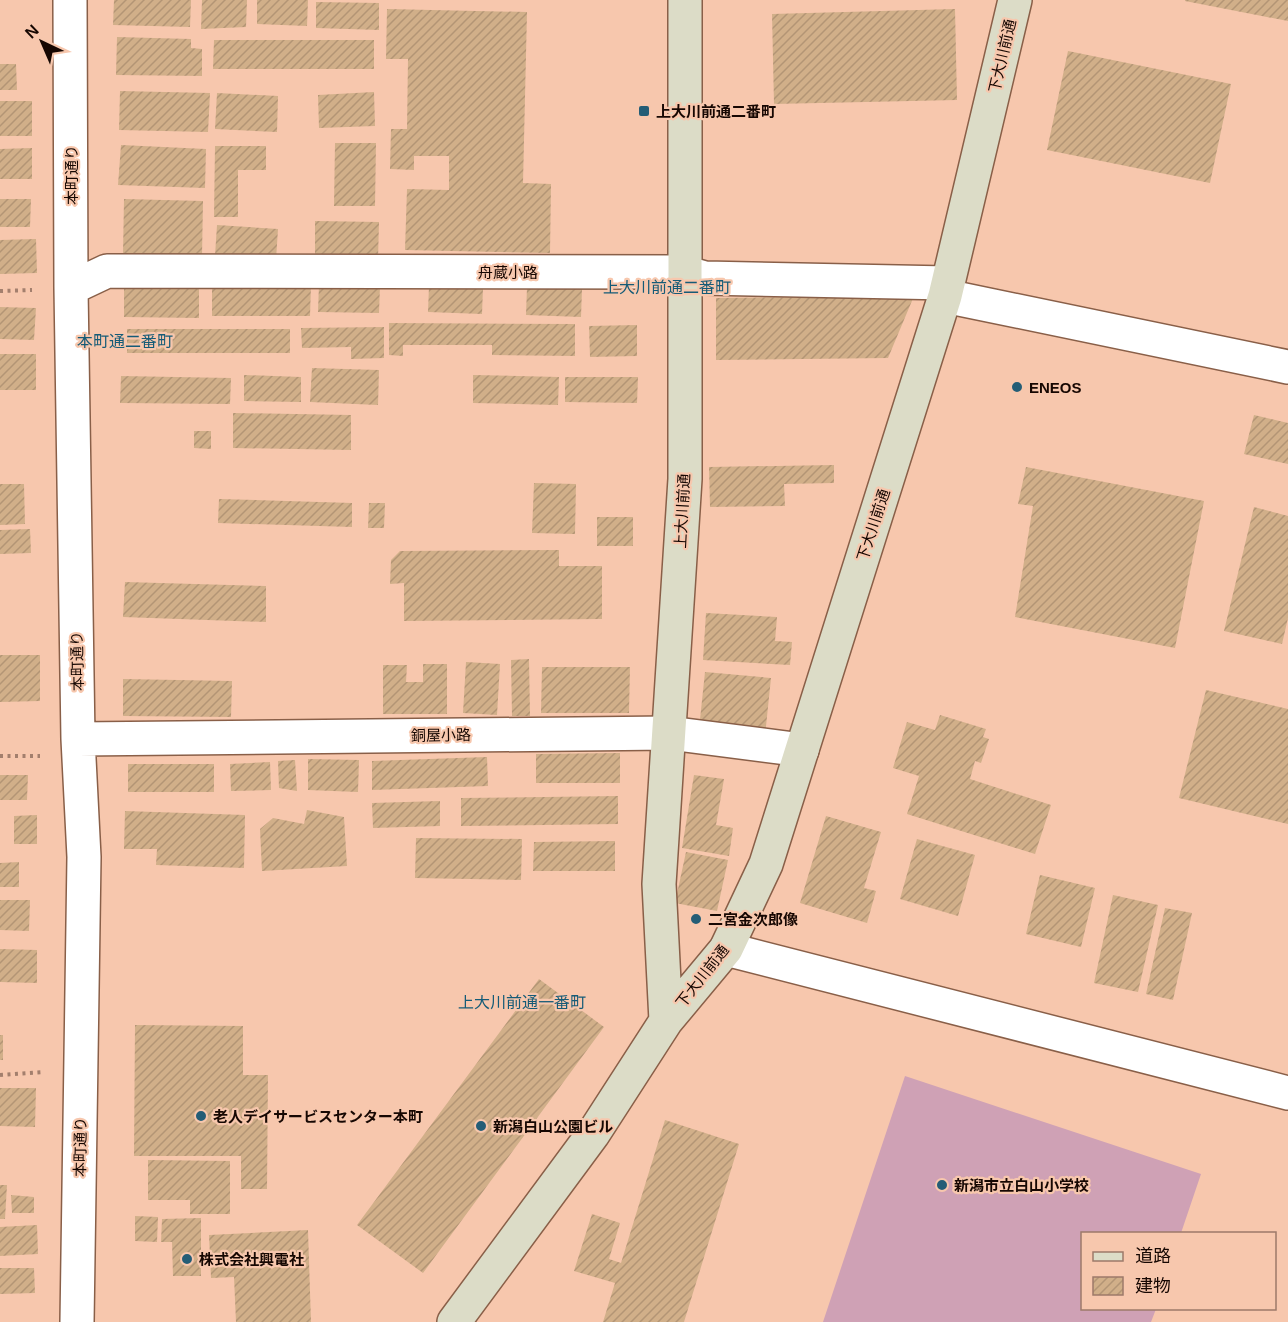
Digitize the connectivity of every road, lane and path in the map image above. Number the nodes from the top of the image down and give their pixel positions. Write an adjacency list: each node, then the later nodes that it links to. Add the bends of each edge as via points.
1 (70, 0): 5 (street, 本町通り)
2 (685, 0): 4 (street, 上大川前通)
3 (1015, 0): 6 (street, 下大川前通)
4 (684, 272): 5 (street, 舟蔵小路, via 107,272); 6 (street, 舟蔵小路, via 705,278); 8 (street, 上大川前通, via 685,479)
5 (71, 288): 9 (street, 本町通り)
6 (947, 289): 7 (street, 舟蔵小路); 10 (street, 下大川前通)
7 (1288, 367)
8 (669, 733): 9 (street, 銅屋小路); 10 (street, 銅屋小路); 12 (street, 上大川前通, via 659,884)
9 (78, 739): 14 (street, 本町通り, via 84,857)
10 (802, 750): 11 (street, 下大川前通, via 766,864)
11 (726, 948): 12 (street, 下大川前通); 13 (street)
12 (666, 1022): 15 (street, 下大川前通, via 593,1134)
13 (1288, 1093)
14 (77, 1322)
15 (454, 1322)

